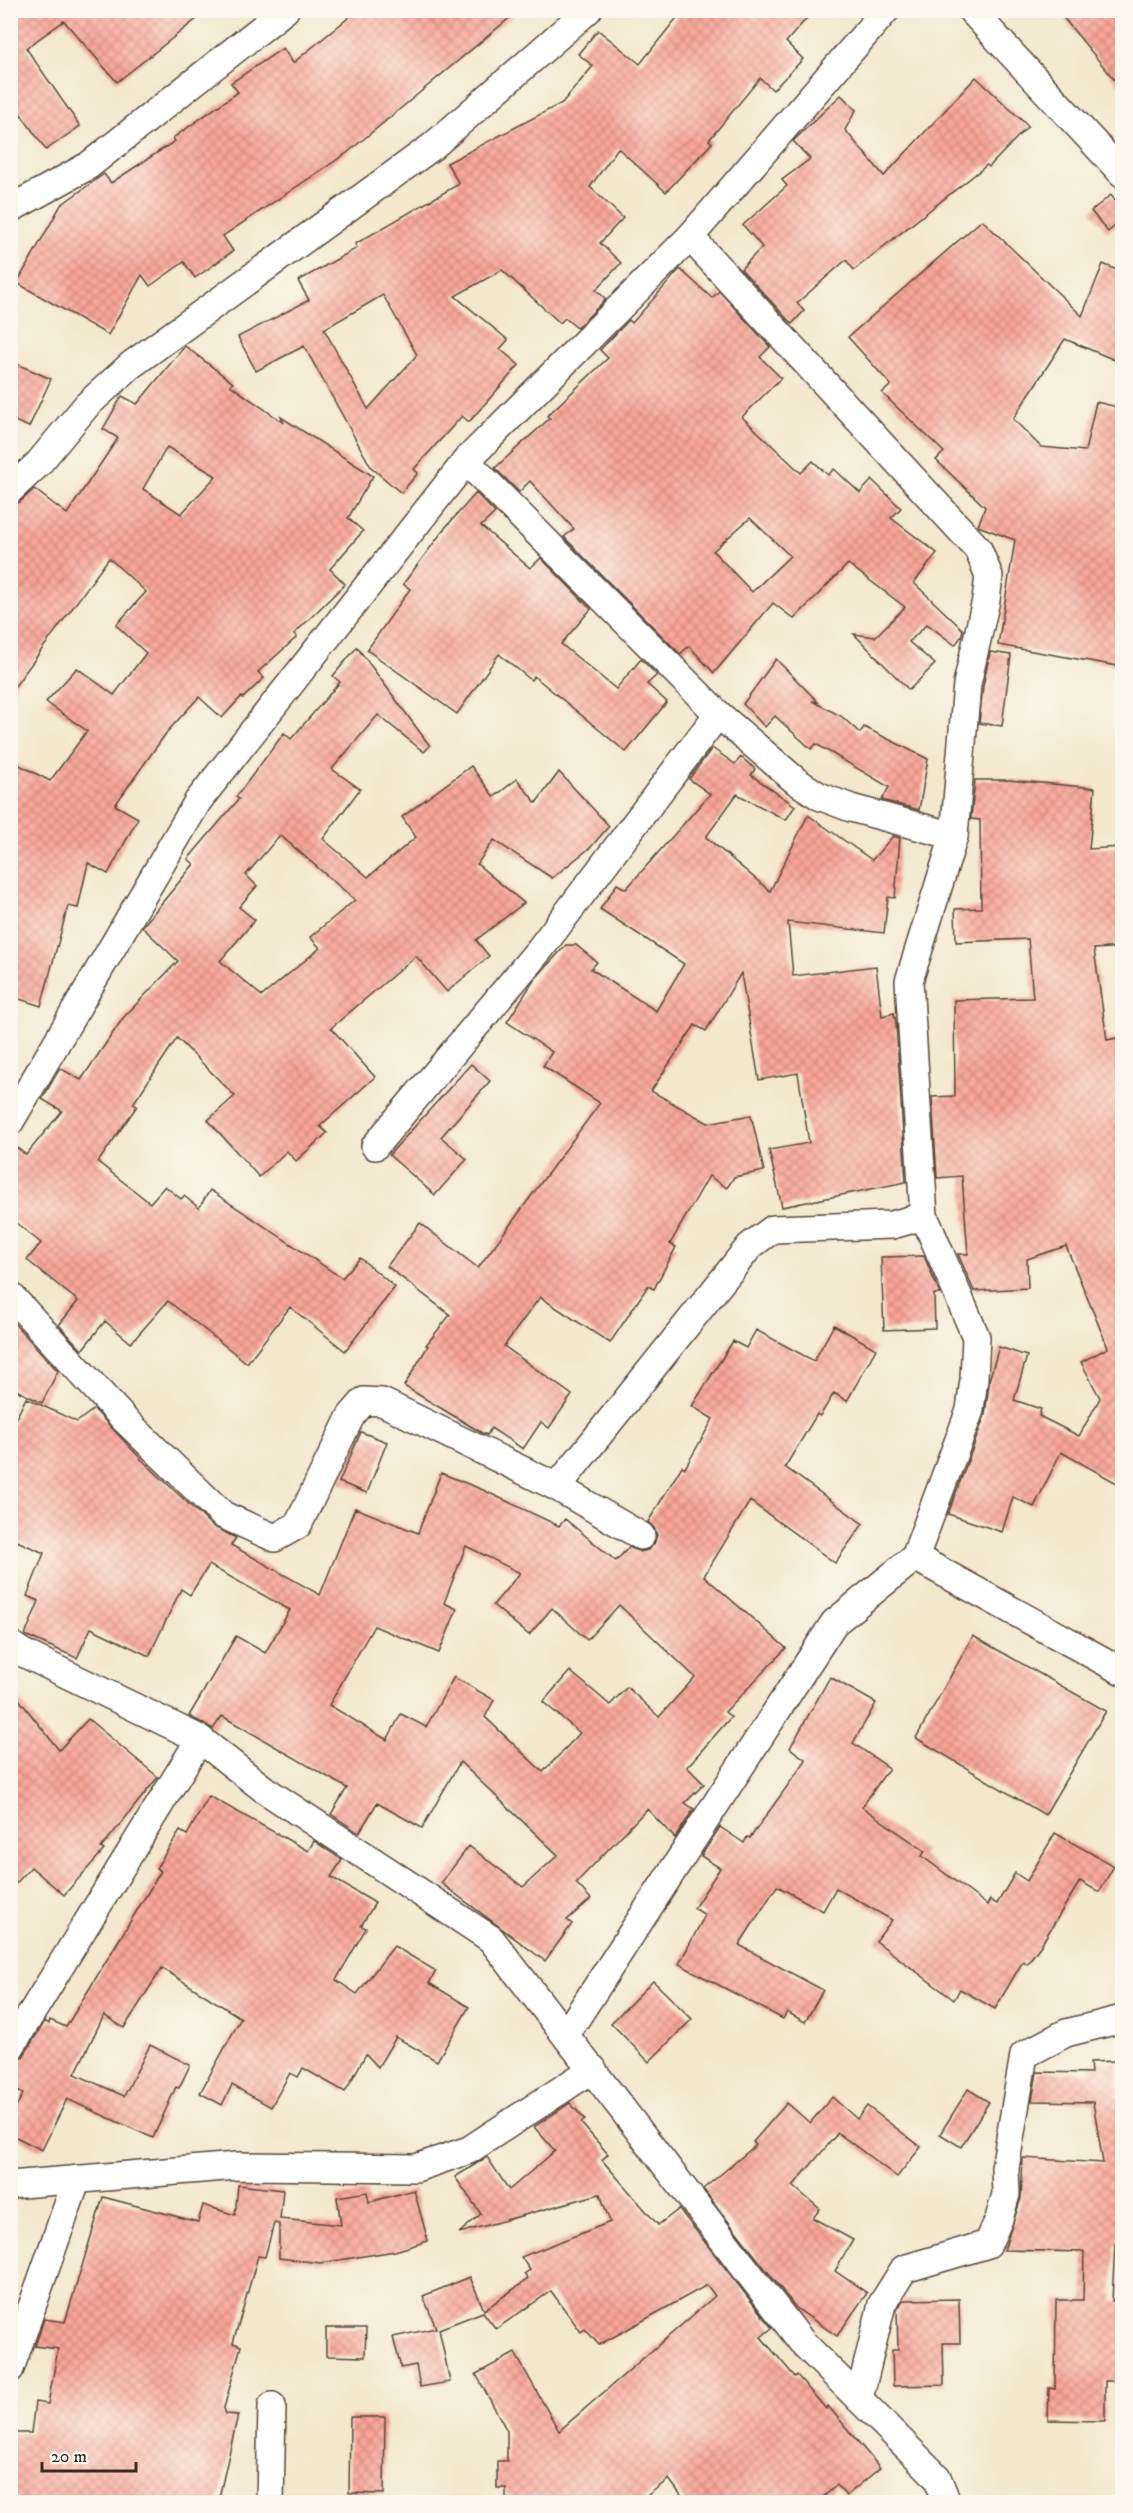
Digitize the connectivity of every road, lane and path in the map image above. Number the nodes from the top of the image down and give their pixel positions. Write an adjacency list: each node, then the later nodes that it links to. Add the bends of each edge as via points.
1 (285, 10): 6 (street, via 88,166)
2 (588, 10): 9 (street, via 433,146 131,365 87,405 38,464)
3 (886, 10): 7 (street)
4 (971, 10): 5 (street)
5 (1122, 173)
6 (10, 209)
7 (690, 237): 8 (street); 11 (street, via 978,549 989,576 967,684)
8 (466, 461): 10 (street); 12 (street, via 198,801)
9 (10, 490)
10 (718, 714): 11 (street, via 795,781 819,796); 13 (street, via 540,949)
11 (954, 836): 14 (street, via 909,981)
12 (10, 1122)
13 (375, 1146)
14 (924, 1216): 16 (street, via 892,1225 773,1229 750,1246); 18 (street, via 976,1337 970,1410)
15 (10, 1295): 16 (street, via 124,1419 223,1515 275,1538 298,1525 351,1416 364,1401 382,1402)
16 (557, 1486): 17 (street)
17 (641, 1536)
18 (915, 1557): 20 (street); 23 (street, via 834,1623)
19 (15, 1652): 21 (street)
20 (1122, 1671)
21 (200, 1739): 23 (street, via 265,1790 491,1939); 24 (street)
22 (1122, 2019): 29 (street, via 1066,2033 1024,2055 1005,2168 1006,2194 988,2244 904,2269 882,2304)
23 (566, 2034): 25 (street)
24 (10, 2048)
25 (593, 2069): 26 (street, via 469,2150 416,2168 237,2166); 29 (street, via 802,2342)
26 (77, 2179): 27 (street); 28 (street)
27 (10, 2185)
28 (10, 2369)
29 (859, 2399): 32 (street, via 937,2477)
30 (272, 2406): 31 (street)
31 (270, 2502)
32 (947, 2502)

